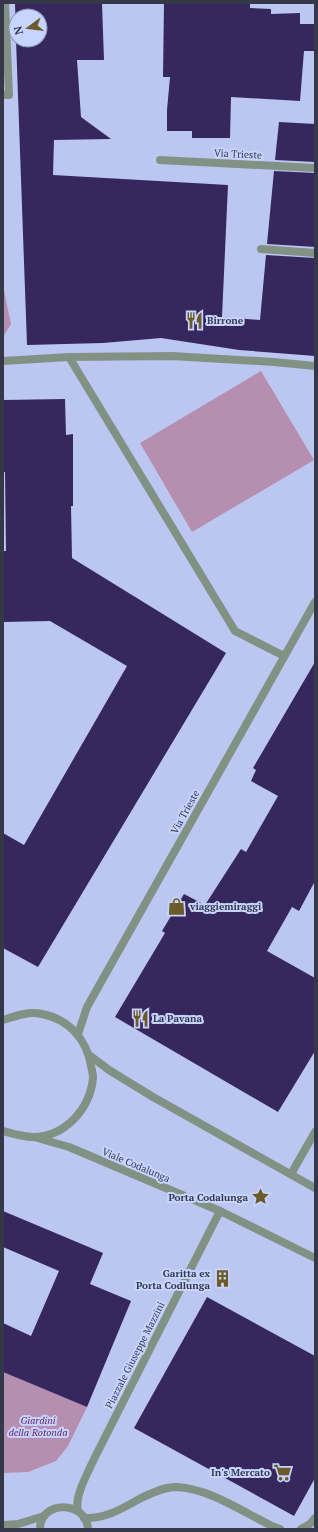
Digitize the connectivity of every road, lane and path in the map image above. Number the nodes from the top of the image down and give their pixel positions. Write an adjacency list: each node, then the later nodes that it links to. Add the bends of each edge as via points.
1 (5, 3): 2 (street, via 9,95)
2 (3, 96)
3 (160, 160): 4 (street, Via Trieste)
4 (315, 168)
5 (261, 250): 6 (street)
6 (315, 253)
7 (69, 357): 8 (street); 9 (street, via 172,356); 11 (street, via 235,631)
8 (3, 361)
9 (315, 366)
10 (315, 602): 11 (street, Via Trieste)
11 (284, 656): 13 (street, Via Trieste, via 87,1007)
12 (3, 1020): 13 (street, via 20,1014 41,1014 61,1021)
13 (78, 1034): 14 (street)
14 (89, 1055): 17 (street, via 93,1077 84,1106 75,1118 57,1132); 18 (street, via 154,1097)
15 (3, 1131): 17 (street, via 18,1136)
16 (315, 1132): 18 (street)
17 (34, 1137): 20 (street, Viale Codalunga, via 69,1147)
18 (291, 1174): 19 (street)
19 (315, 1188)
20 (220, 1210): 21 (street, Viale Codalunga); 22 (street, Piazzale Giuseppe Mazzini, via 94,1459 78,1495)
21 (315, 1258)
22 (78, 1511): 23 (street, via 60,1507); 24 (street)
23 (44, 1516): 26 (street); 27 (street)
24 (84, 1518): 28 (street); 29 (street, via 104,1517 159,1490 175,1487 213,1496)
25 (315, 1518): 30 (street)
26 (4, 1527)
27 (40, 1529)
28 (88, 1529)
29 (280, 1529)
30 (301, 1529)

